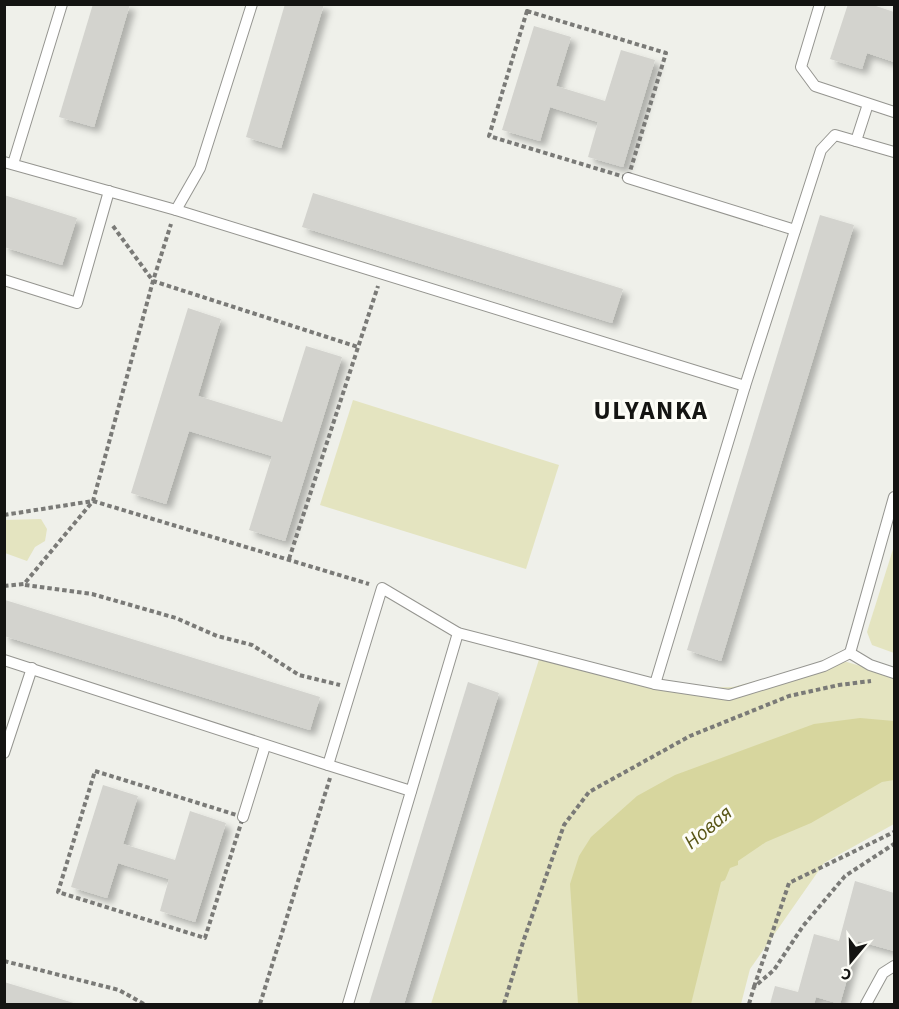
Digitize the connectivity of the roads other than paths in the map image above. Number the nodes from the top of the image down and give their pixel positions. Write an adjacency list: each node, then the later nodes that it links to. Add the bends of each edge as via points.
1 (62, 4): 8 (lane)
2 (252, 4): 11 (lane, via 200,168)
3 (820, 4): 4 (lane, via 801,67 815,86)
4 (868, 104): 5 (lane); 6 (lane)
5 (894, 112)
6 (856, 141): 7 (lane); 12 (lane, via 835,135 821,150)
7 (894, 152)
8 (9, 163): 10 (lane)
9 (628, 178): 12 (lane)
10 (109, 191): 11 (lane); 13 (lane, via 77,303)
11 (176, 210): 14 (lane)
12 (795, 230): 14 (lane)
13 (4, 280)
14 (745, 386): 22 (lane)
15 (894, 497): 16 (lane)
16 (891, 521): 18 (lane)
17 (458, 633): 22 (lane); 25 (lane, via 382,588); 26 (lane)
18 (850, 653): 21 (lane); 22 (lane, via 824,666 729,695)
19 (4, 660): 20 (lane)
20 (32, 668): 23 (lane); 24 (lane)
21 (894, 673)
22 (655, 684)
23 (264, 746): 25 (lane); 27 (lane)
24 (4, 753)
25 (328, 765): 26 (lane)
26 (411, 791): 29 (lane)
27 (243, 817)
28 (894, 966): 30 (lane, via 884,973)
29 (348, 1005)
30 (866, 1005)

